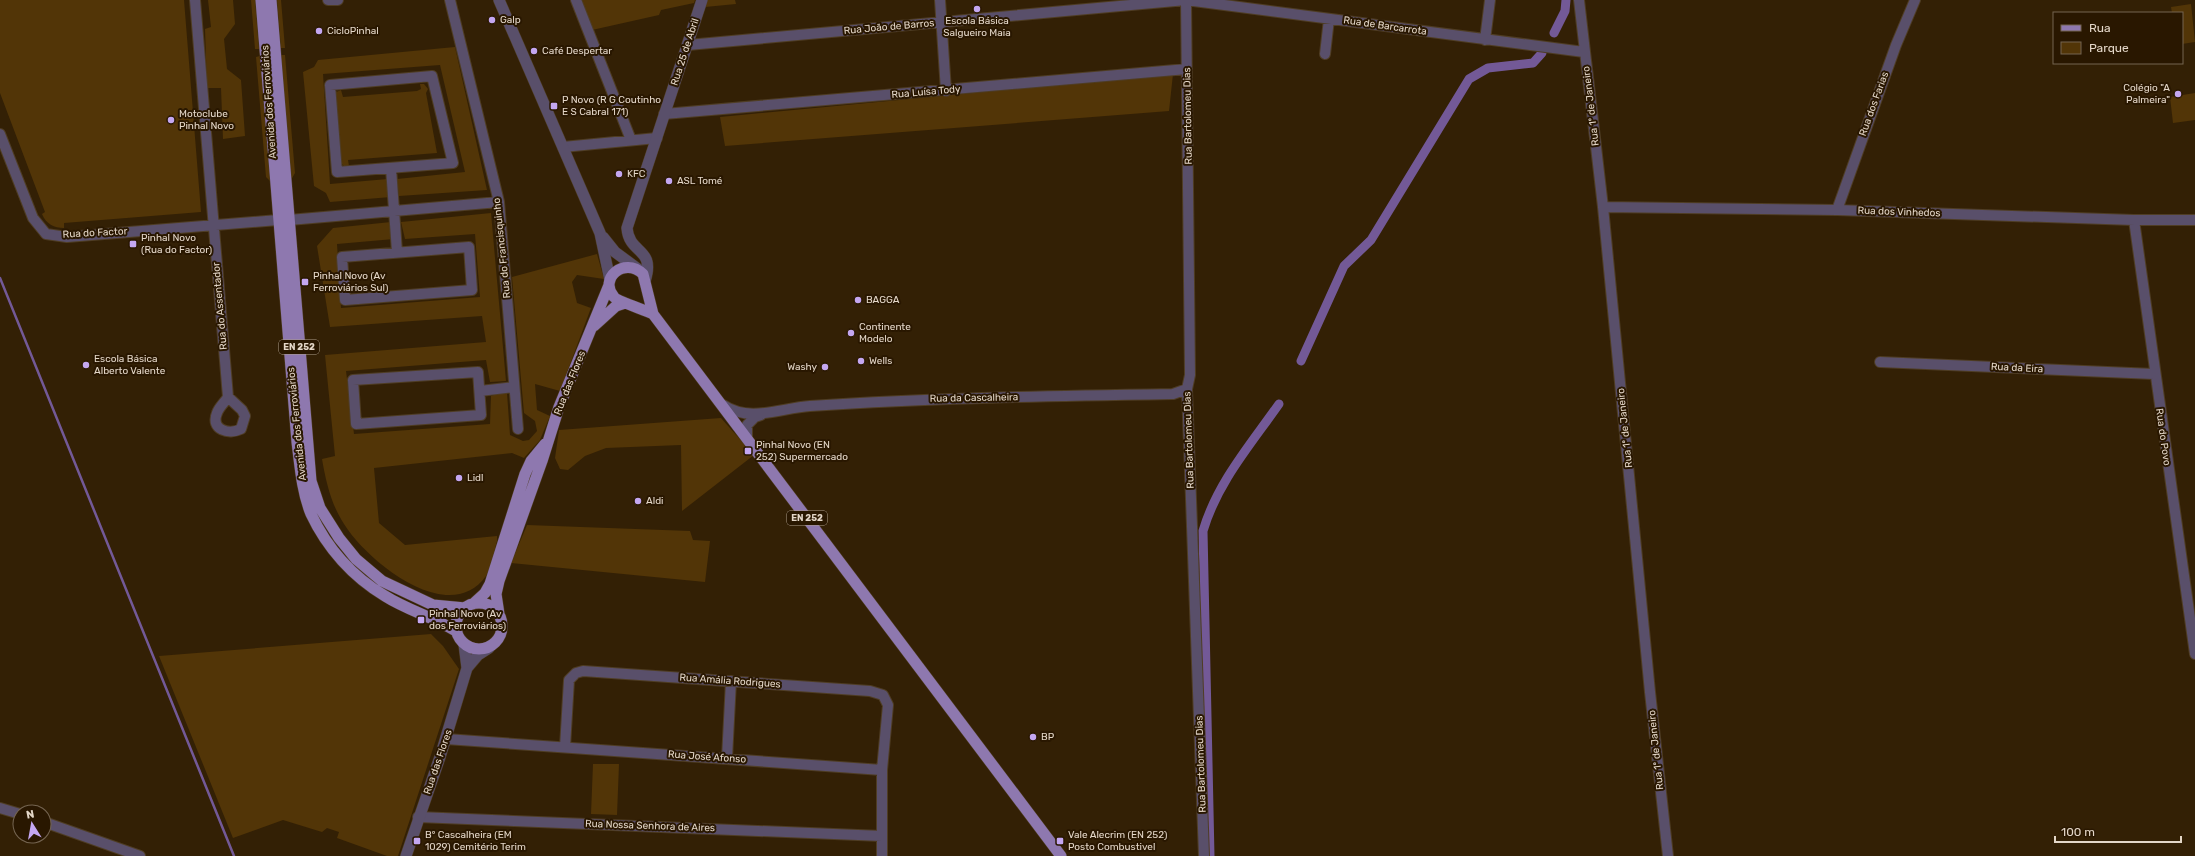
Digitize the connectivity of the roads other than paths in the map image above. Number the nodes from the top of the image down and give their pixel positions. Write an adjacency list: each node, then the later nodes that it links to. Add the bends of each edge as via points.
1 (195, 0): 36 (street, Rua do Assentador)
2 (261, 0): 33 (main road, Avenida dos Ferroviários / EN 252)
3 (271, 0): 33 (main road, Avenida dos Ferroviários / EN 252)
4 (328, 0): 5 (street)
5 (338, 0)
6 (450, 0): 29 (street, Rua do Francisquinho)
7 (499, 0): 27 (street, EN 252)
8 (576, 0): 26 (street)
9 (702, 0): 18 (street, Rua 25 de Abril)
10 (940, 0): 16 (street)
11 (1186, 0): 15 (street, Rua de Barcarrota); 16 (street, Rua João de Barros); 21 (street, Rua Bartolomeu Dias)
12 (1490, 0): 17 (street)
13 (1579, 0): 19 (street, Rua 1º de Janeiro)
14 (1915, 0): 31 (street, Rua dos Farias)
15 (1329, 19): 17 (street, Rua de Barcarrota); 20 (street)
16 (941, 23): 18 (street, Rua João de Barros); 22 (street)
17 (1485, 40): 19 (street, Rua de Barcarrota)
18 (688, 45): 23 (street, Rua 25 de Abril)
19 (1584, 52): 30 (street, Rua 1º de Janeiro)
20 (1325, 54)
21 (1187, 69): 22 (street, Rua Luísa Tody); 48 (street, Rua Bartolomeu Dias, via 1190,375)
22 (946, 90): 23 (street, Rua Luísa Tody)
23 (664, 114): 25 (street, Rua 25 de Abril)
24 (0, 134): 36 (street, Rua do Factor, via 34,218 46,234 67,237)
25 (657, 138): 26 (street); 41 (street, Rua 25 de Abril, via 627,228 631,242 648,260 650,267)
26 (631, 140): 27 (street)
27 (563, 147): 37 (street, EN 252)
28 (391, 168): 28 (street, via 337,172 330,85 432,76 453,162); 32 (street)
29 (499, 202): 32 (street, Rua do Factor); 47 (street, Rua do Francisquinho)
30 (1603, 207): 31 (street, Rua dos Vinhedos); 78 (street, Rua 1º de Janeiro)
31 (1837, 210): 34 (street, Rua dos Vinhedos)
32 (394, 211): 33 (street, Rua do Factor); 38 (street)
33 (284, 220): 36 (street, Rua do Factor); 56 (main road, Avenida dos Ferroviários / EN 252, via 311,481 320,508 352,554 382,581 433,605); 58 (main road, Avenida dos Ferroviários / EN 252, via 297,442 302,482 311,513 329,545 358,577 401,605 436,619)
34 (2134, 220): 35 (street, Rua dos Vinhedos); 46 (street, Rua do Povo)
35 (2195, 220)
36 (213, 225): 50 (street, Rua do Assentador)
37 (600, 233): 39 (street, EN 252, via 615,252); 40 (street, EN 252)
38 (397, 252): 38 (street, via 469,247 472,290 345,300 342,257)
39 (638, 270): 40 (main road, via 632,267 616,270); 41 (main road, EN 252)
40 (610, 282): 42 (main road, EN 252, via 614,297); 44 (main road, Rua das Flores)
41 (646, 284): 42 (main road, via 643,295 636,301); 43 (main road, EN 252)
42 (627, 303): 43 (main road, EN 252); 44 (main road, via 616,306)
43 (653, 314): 51 (main road, EN 252)
44 (593, 326): 55 (main road, Rua das Flores)
45 (1880, 362): 46 (street, Rua da Eira)
46 (2154, 374): 61 (street, Rua do Povo)
47 (514, 387): 49 (street); 53 (street, Rua do Francisquinho)
48 (1187, 389): 52 (street, Rua da Cascalheira, via 1173,394 910,399 802,407); 77 (street, Rua Bartolomeu Dias)
49 (480, 391): 49 (street, via 478,372 353,380 356,424 481,415)
50 (228, 398)
51 (720, 403): 52 (street, Rua da Cascalheira, via 737,413); 54 (main road, EN 252)
52 (762, 414): 54 (street, Rua da Cascalheira, via 747,425)
53 (518, 429)
54 (748, 439): 76 (main road, EN 252)
55 (548, 440): 56 (main road, Rua das Flores, via 531,461 525,474 490,584 485,593); 57 (main road, Rua das Flores, via 496,589)
56 (469, 606): 57 (main road, EN 252, via 490,605); 58 (main road, via 457,618)
57 (499, 614): 60 (main road, via 502,620 502,633)
58 (456, 631): 59 (main road, EN 252)
59 (464, 644): 60 (main road, via 476,650); 62 (street)
60 (489, 648): 62 (street, via 478,655)
61 (2195, 654)
62 (467, 668): 64 (street, Rua das Flores)
63 (731, 681): 65 (street, Rua Amália Rodrigues, via 583,671 576,673 569,680); 66 (street); 67 (street, Rua Amália Rodrigues, via 870,691 883,695 888,705)
64 (446, 739): 65 (street, Rua José Afonso); 70 (street, Rua das Flores)
65 (565, 747): 66 (street, Rua José Afonso)
66 (727, 758): 67 (street, Rua José Afonso)
67 (882, 770): 72 (street)
68 (0, 808): 69 (street)
69 (12, 812)
70 (418, 817): 72 (street, Rua Nossa Senhora de Aires); 74 (street, Rua das Flores)
71 (52, 825): 73 (street)
72 (882, 836): 75 (street)
73 (140, 856)
74 (406, 856)
75 (882, 856)
76 (1061, 856)
77 (1204, 856)
78 (1668, 856)

